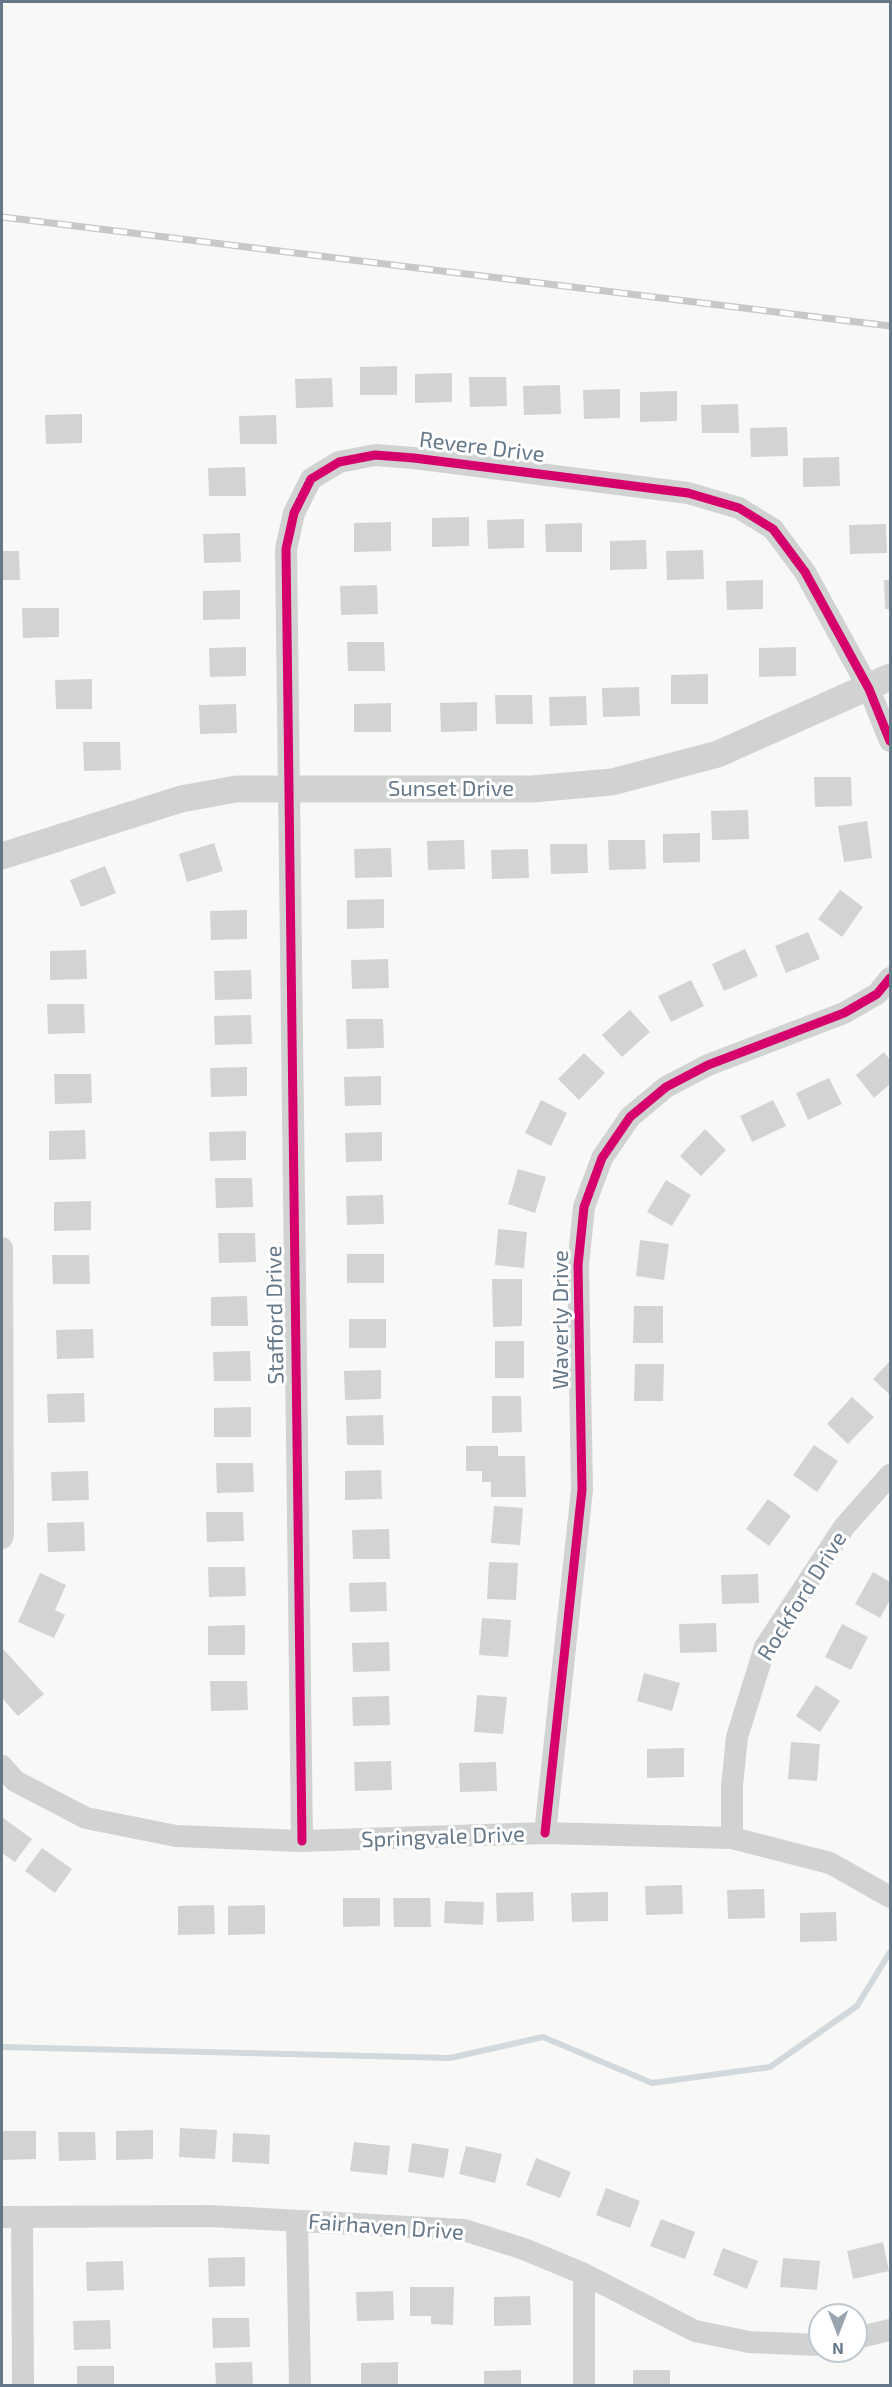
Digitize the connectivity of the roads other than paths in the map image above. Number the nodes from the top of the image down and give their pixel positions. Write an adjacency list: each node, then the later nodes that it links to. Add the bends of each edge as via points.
1 (880, 683): 2 (street); 3 (street, Sunset Drive, via 718,754 612,782 532,789); 3 (street, Revere Drive, via 773,529 739,508 688,493 375,455 339,462 311,479 294,513 286,549)
2 (891, 741)
3 (288, 788): 4 (street, Sunset Drive, via 236,789 181,799); 12 (street, Stafford Drive)
4 (2, 856)
5 (891, 978): 10 (street, Waverly Drive, via 877,994 844,1013 708,1065 666,1087 630,1117 602,1158 584,1207 578,1265 582,1490)
6 (2, 1248): 8 (street)
7 (891, 1475): 11 (street, Rockford Drive, via 844,1527 765,1647 737,1737)
8 (2, 1538)
9 (2, 1766): 12 (street, Springvale Drive, via 15,1781 86,1818 176,1836)
10 (545, 1833): 11 (street, Springvale Drive); 12 (street, Springvale Drive)
11 (732, 1838): 13 (street, Springvale Drive, via 830,1863)
12 (302, 1841)
13 (891, 1897)
14 (12, 2217): 15 (street, Fairhaven Drive, via 210,2216); 20 (street)
15 (297, 2220): 16 (street, Fairhaven Drive, via 464,2230); 21 (street)
16 (584, 2274): 19 (street, Fairhaven Drive, via 695,2331 749,2342); 22 (street)
17 (891, 2330): 18 (street)
18 (868, 2335)
19 (808, 2344)
20 (23, 2385)
21 (300, 2385)
22 (584, 2385)

